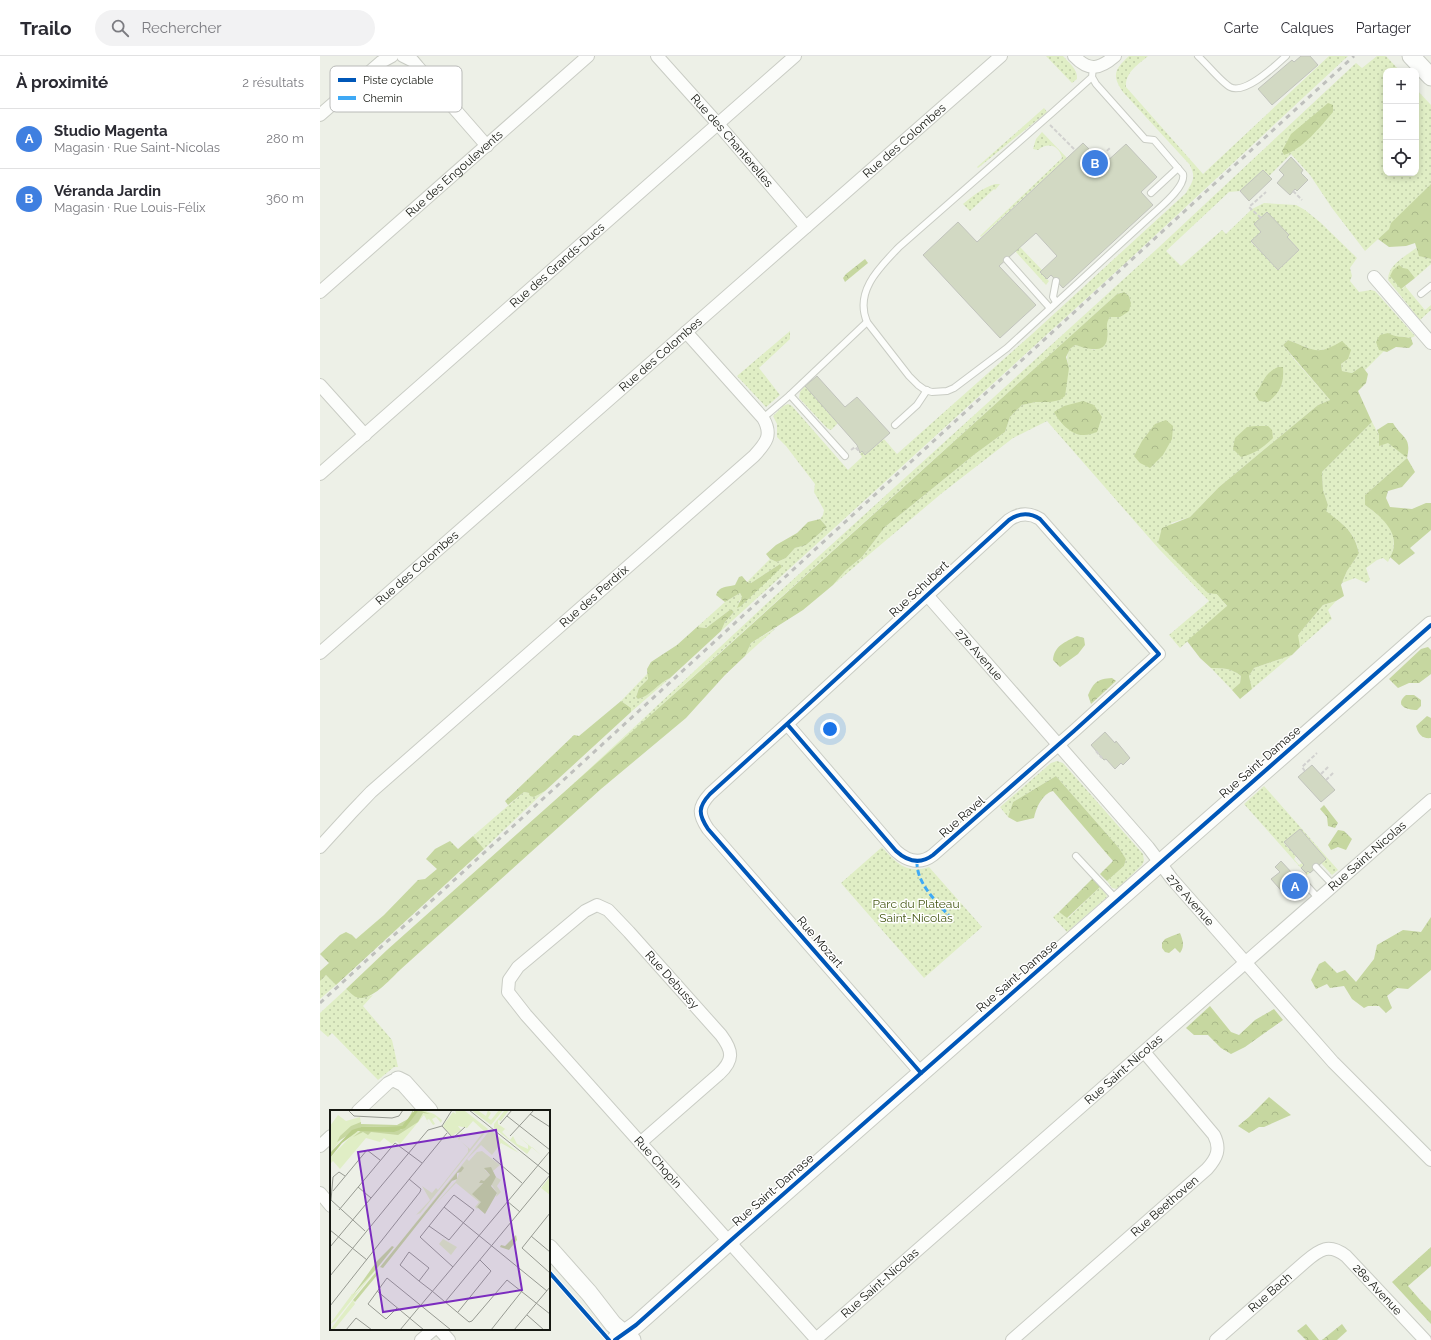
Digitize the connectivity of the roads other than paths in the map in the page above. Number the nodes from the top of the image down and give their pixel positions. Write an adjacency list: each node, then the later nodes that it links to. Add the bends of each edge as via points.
1 (392, 56): 12 (street)
2 (403, 56): 13 (street)
3 (588, 56): 20 (street, Rue des Engoulevents)
4 (657, 56): 19 (street, Rue des Chanterelles)
5 (795, 56): 19 (street, Rue des Grands-Ducs)
6 (1001, 56): 23 (street, Rue des Colombes)
7 (1074, 56): 14 (street)
8 (1115, 56): 14 (street)
9 (1198, 56): 10 (lane, via 1229,86 1237,89 1261,77)
10 (1286, 56)
11 (1411, 56): 15 (street)
12 (376, 66)
13 (417, 66)
14 (1092, 72): 21 (lane, via 1101,90 1145,139 1154,140); 32 (lane, via 1045,120 900,247 877,271 865,292 863,307)
15 (1431, 77)
16 (330, 106): 18 (street)
17 (457, 112): 20 (street)
18 (320, 115)
19 (718, 124): 23 (street, Rue des Chanterelles); 40 (street, Rue des Grands-Ducs)
20 (487, 146): 28 (street, Rue des Engoulevents)
21 (1178, 168): 22 (lane); 30 (lane, via 1184,178 1180,187)
22 (1151, 193)
23 (806, 227): 33 (street, Rue des Colombes)
24 (1006, 260): 31 (lane)
25 (1374, 277): 34 (street)
26 (1056, 281): 30 (lane, via 1053,297)
27 (1431, 286): 29 (lane)
28 (320, 292)
29 (1421, 294)
30 (1056, 302): 31 (lane)
31 (1050, 308): 36 (lane, via 1007,348 954,388 938,392)
32 (866, 322): 36 (lane, via 909,376); 37 (lane)
33 (686, 332): 38 (street, Rue des Perdrix); 45 (street, Rue des Colombes)
34 (1431, 343)
35 (320, 385): 40 (street)
36 (928, 390): 39 (lane, via 917,405)
37 (790, 395): 38 (lane); 41 (lane)
38 (763, 418): 51 (street, Rue des Perdrix, via 768,429 767,439 754,456 371,792)
39 (895, 425)
40 (365, 435): 42 (street, Rue des Grands-Ducs)
41 (844, 456)
42 (320, 474)
43 (927, 595): 46 (street, Rue Schubert, via 1009,520 1021,514 1031,514 1040,519); 47 (street, Rue Schubert); 48 (street, 27e Avenue)
44 (1429, 631): 53 (street, Rue Saint-Damase)
45 (320, 653)
46 (1159, 654): 48 (street, Rue Ravel)
47 (787, 724): 48 (street, Rue Ravel, via 896,851 903,857 917,861 933,855); 50 (street, Rue Schubert, via 710,794 700,810)
48 (1059, 745): 53 (street, 27e Avenue)
49 (1431, 800): 56 (street, Rue Saint-Nicolas)
50 (705, 824): 62 (street, Rue Mozart)
51 (320, 847)
52 (1076, 856): 58 (lane)
53 (1160, 863): 58 (street, Rue Saint-Damase); 59 (street, 27e Avenue)
54 (1316, 867): 56 (lane)
55 (1300, 878): 57 (lane)
56 (1334, 886): 57 (street, Rue Saint-Nicolas)
57 (1319, 899): 59 (street, Rue Saint-Nicolas)
58 (1117, 900): 62 (street, Rue Saint-Damase)
59 (1246, 963): 61 (street, Rue Saint-Nicolas); 69 (street, 27e Avenue, via 1333,1062)
60 (509, 980): 67 (street, Rue Chopin, via 508,992 521,1010); 67 (street, Rue Debussy, via 524,962 585,911 597,905 608,910 624,926 721,1035 730,1054 727,1067)
61 (1145, 1052): 80 (street, Rue Saint-Nicolas); 81 (street, Rue Beethoven, via 1214,1135 1218,1149 1216,1159)
62 (921, 1073): 72 (street, Rue Saint-Damase)
63 (398, 1080): 64 (street, via 388,1083); 65 (street, via 404,1083)
64 (359, 1110)
65 (428, 1110)
66 (330, 1137): 68 (street)
67 (640, 1143): 72 (street, Rue Chopin)
68 (320, 1146)
69 (1431, 1160)
70 (320, 1193): 71 (street)
71 (330, 1205)
72 (730, 1241): 77 (street, Rue Saint-Damase); 80 (street, Rue Chopin)
73 (1326, 1248): 82 (street, Rue Bach, via 1305,1262); 83 (street, 28e Avenue, via 1339,1250 1346,1256)
74 (550, 1249): 77 (street)
75 (433, 1330): 78 (street)
76 (440, 1330): 79 (street)
77 (624, 1338)
78 (421, 1340)
79 (449, 1340)
80 (817, 1340)
81 (1012, 1340)
82 (1216, 1340)
83 (1424, 1340)

